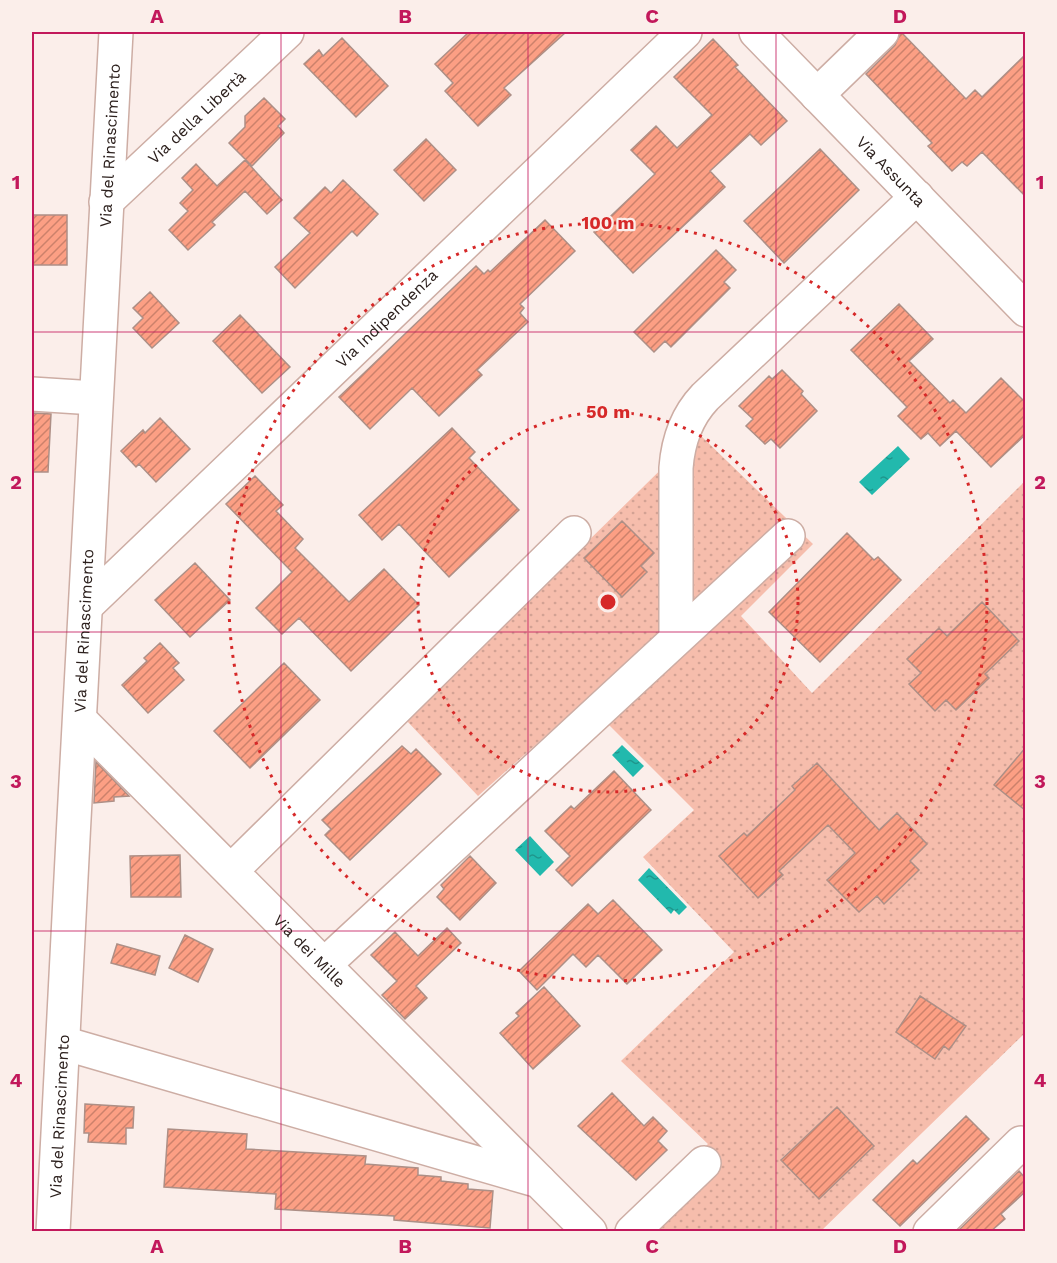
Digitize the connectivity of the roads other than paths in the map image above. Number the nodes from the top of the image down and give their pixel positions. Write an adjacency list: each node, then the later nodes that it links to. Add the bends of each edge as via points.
1 (116, 32): 8 (street, Via del Rinascimento)
2 (286, 32): 8 (street, Via della Libertà)
3 (685, 32): 14 (street, Via Indipendenza)
4 (756, 32): 6 (street, Via Assunta)
5 (882, 32): 6 (street)
6 (817, 95): 7 (street, Via Assunta)
7 (916, 197): 9 (street, Via Assunta); 15 (street, via 693,412 677,457)
8 (106, 202): 11 (street, Via del Rinascimento)
9 (1026, 309)
10 (32, 394): 11 (street)
11 (95, 398): 14 (street, Via del Rinascimento)
12 (573, 533): 17 (street)
13 (788, 536): 15 (street)
14 (86, 606): 16 (street, Via del Rinascimento)
15 (676, 639): 18 (street)
16 (81, 721): 17 (street, Via dei Mille); 19 (street, Via del Rinascimento)
17 (231, 871): 18 (street, Via dei Mille)
18 (324, 965): 22 (street, Via dei Mille)
19 (63, 1043): 22 (street, Via dei Mille); 23 (street, Via del Rinascimento)
20 (1021, 1143): 26 (street)
21 (704, 1163): 25 (street)
22 (539, 1181): 24 (street, Via dei Mille)
23 (53, 1232)
24 (590, 1232)
25 (632, 1232)
26 (930, 1232)

